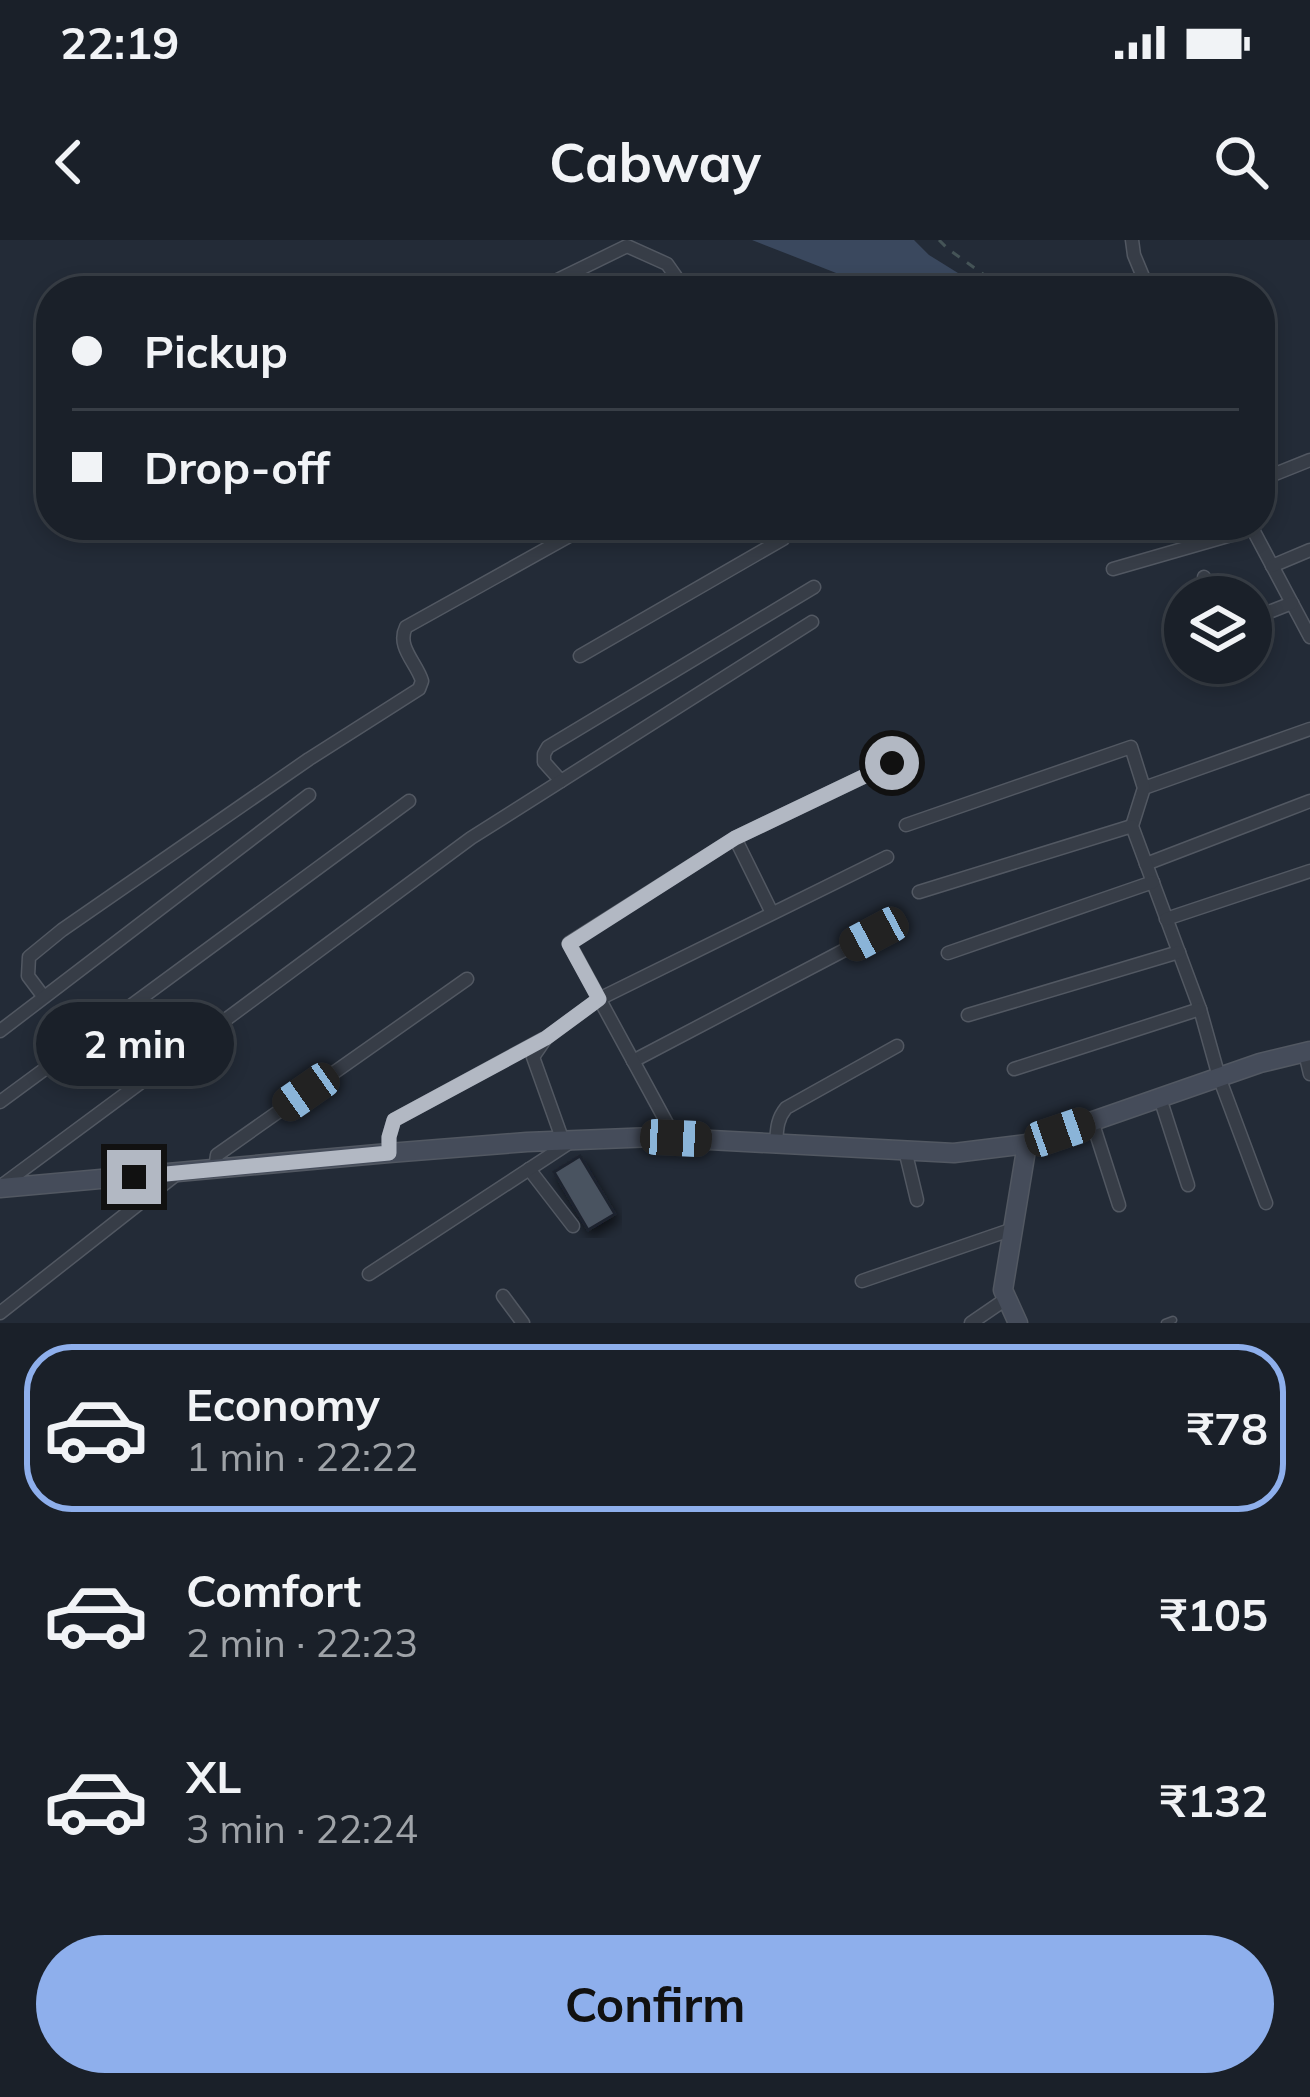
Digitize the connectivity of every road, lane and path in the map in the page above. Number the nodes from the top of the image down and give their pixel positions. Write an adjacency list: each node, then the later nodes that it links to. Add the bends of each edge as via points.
1 (939, 240): 5 (path)
2 (1132, 240): 6 (street)
3 (566, 276): 4 (street, via 627,246)
4 (675, 276)
5 (986, 276)
6 (1143, 276)
7 (1310, 460): 8 (street)
8 (1275, 473)
9 (562, 540): 43 (street, via 406,627 402,643 420,672 419,689 28,957 28,976)
10 (781, 540): 21 (street)
11 (1208, 540): 15 (street)
12 (1258, 540): 14 (street)
13 (1310, 550): 14 (street)
14 (1272, 566): 17 (street)
15 (1113, 569)
16 (814, 587): 24 (street, via 548,747 544,763)
17 (1292, 603): 18 (street); 20 (street)
18 (1272, 611)
19 (812, 622): 24 (street)
20 (1308, 629)
21 (580, 656)
22 (1310, 729): 25 (street)
23 (892, 763): 31 (street)
24 (561, 781): 68 (street)
25 (1144, 788): 29 (street, via 1131,747); 30 (street)
26 (310, 795): 43 (street)
27 (410, 801): 56 (street)
28 (1310, 802): 33 (street)
29 (906, 826)
30 (1132, 826): 33 (street); 36 (street)
31 (735, 838): 37 (street); 44 (street, via 569,944)
32 (887, 856): 37 (street)
33 (1146, 864): 35 (street)
34 (1310, 871): 38 (street)
35 (1153, 882): 38 (street); 41 (street)
36 (919, 892)
37 (772, 913): 44 (street)
38 (1166, 919): 40 (street)
39 (874, 934): 51 (street)
40 (1179, 952): 45 (street); 46 (street)
41 (948, 953)
42 (467, 979): 64 (street, via 217,1155)
43 (44, 996): 47 (street)
44 (599, 999): 48 (street); 51 (street)
45 (1200, 1009): 52 (street); 54 (street)
46 (968, 1015)
47 (0, 1031)
48 (546, 1038): 59 (street, via 533,1057); 63 (street, via 394,1120)
49 (897, 1046): 60 (street, via 786,1108)
50 (1307, 1052): 53 (street); 54 (main road)
51 (633, 1061): 58 (street)
52 (1014, 1069)
53 (1310, 1074)
54 (1219, 1077): 55 (main road); 70 (street)
55 (1160, 1098): 57 (main road); 67 (street)
56 (0, 1102)
57 (1092, 1121): 61 (main road); 71 (street)
58 (676, 1138): 59 (main road); 60 (main road)
59 (568, 1140): 63 (main road); 65 (street)
60 (776, 1144): 62 (main road)
61 (1027, 1144): 62 (main road); 73 (main road)
62 (904, 1150): 69 (street)
63 (389, 1153): 64 (main road)
64 (214, 1169): 66 (main road)
65 (529, 1169): 72 (street); 74 (street)
66 (179, 1173): 68 (main road); 78 (street)
67 (1188, 1185)
68 (0, 1188)
69 (917, 1200)
70 (1266, 1203)
71 (1119, 1205)
72 (573, 1226)
73 (1013, 1229): 75 (street); 77 (main road)
74 (369, 1274)
75 (862, 1281)
76 (503, 1296): 79 (street)
77 (1006, 1299): 80 (street); 81 (main road)
78 (0, 1313)
79 (523, 1323)
80 (970, 1323)
81 (1018, 1323)

